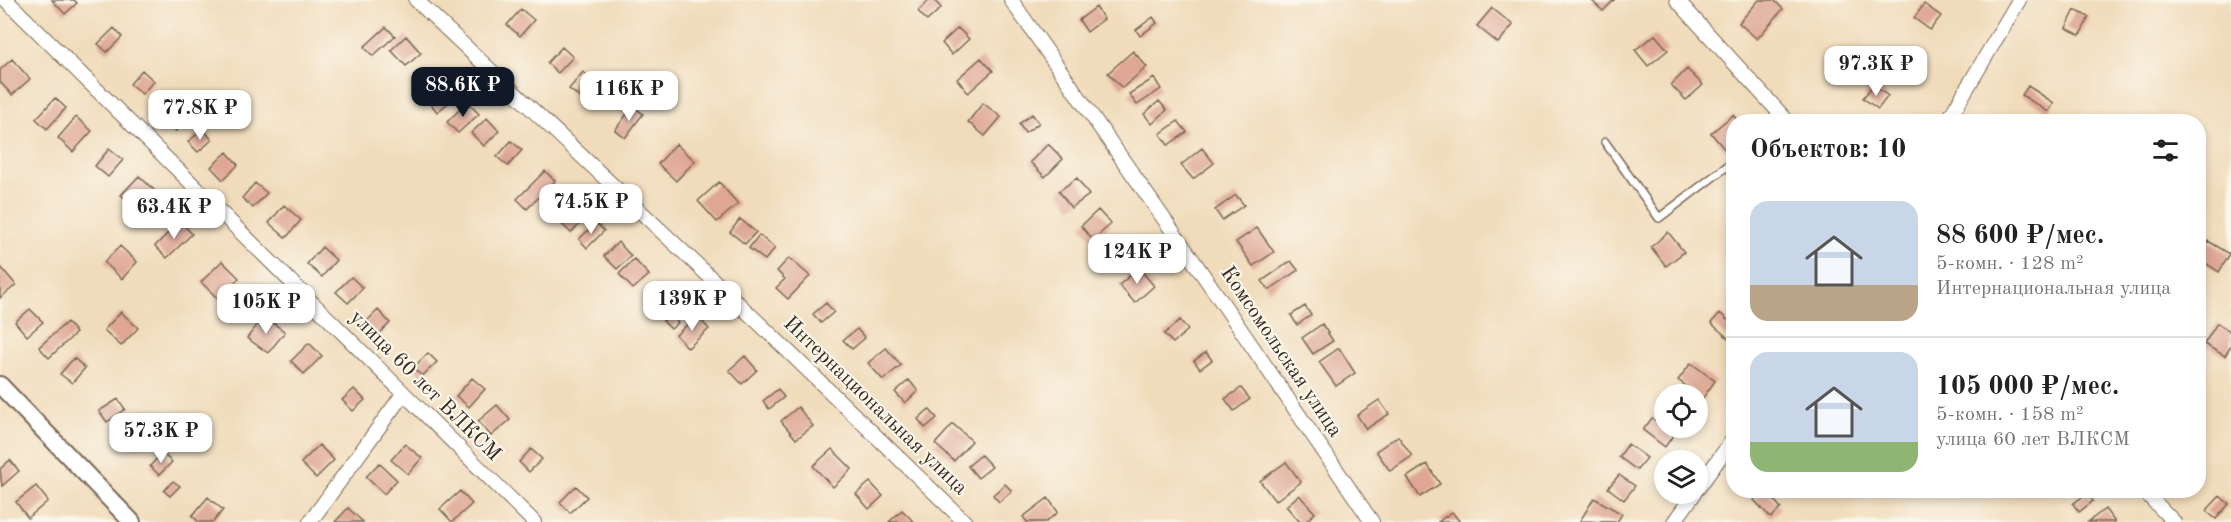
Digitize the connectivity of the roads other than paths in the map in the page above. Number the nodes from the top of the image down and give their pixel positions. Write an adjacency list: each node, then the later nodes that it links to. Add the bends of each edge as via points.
1 (6, 0): 11 (street, улица 60 лет ВЛКСМ)
2 (416, 0): 19 (street, Интернациональная улица)
3 (1011, 0): 20 (street, Комсомольская улица)
4 (1677, 0): 6 (street)
5 (2019, 0): 7 (street)
6 (1781, 114)
7 (1952, 114)
8 (1605, 142): 9 (lane, via 1659,218)
9 (1726, 167)
10 (0, 384): 16 (street)
11 (404, 394): 17 (street); 18 (street, улица 60 лет ВЛКСМ)
12 (1726, 449): 13 (street)
13 (1708, 474)
14 (2151, 498): 22 (street)
15 (1687, 504): 21 (street)
16 (132, 522)
17 (310, 522)
18 (534, 522)
19 (965, 522)
20 (1372, 522)
21 (1674, 522)
22 (2174, 522)

